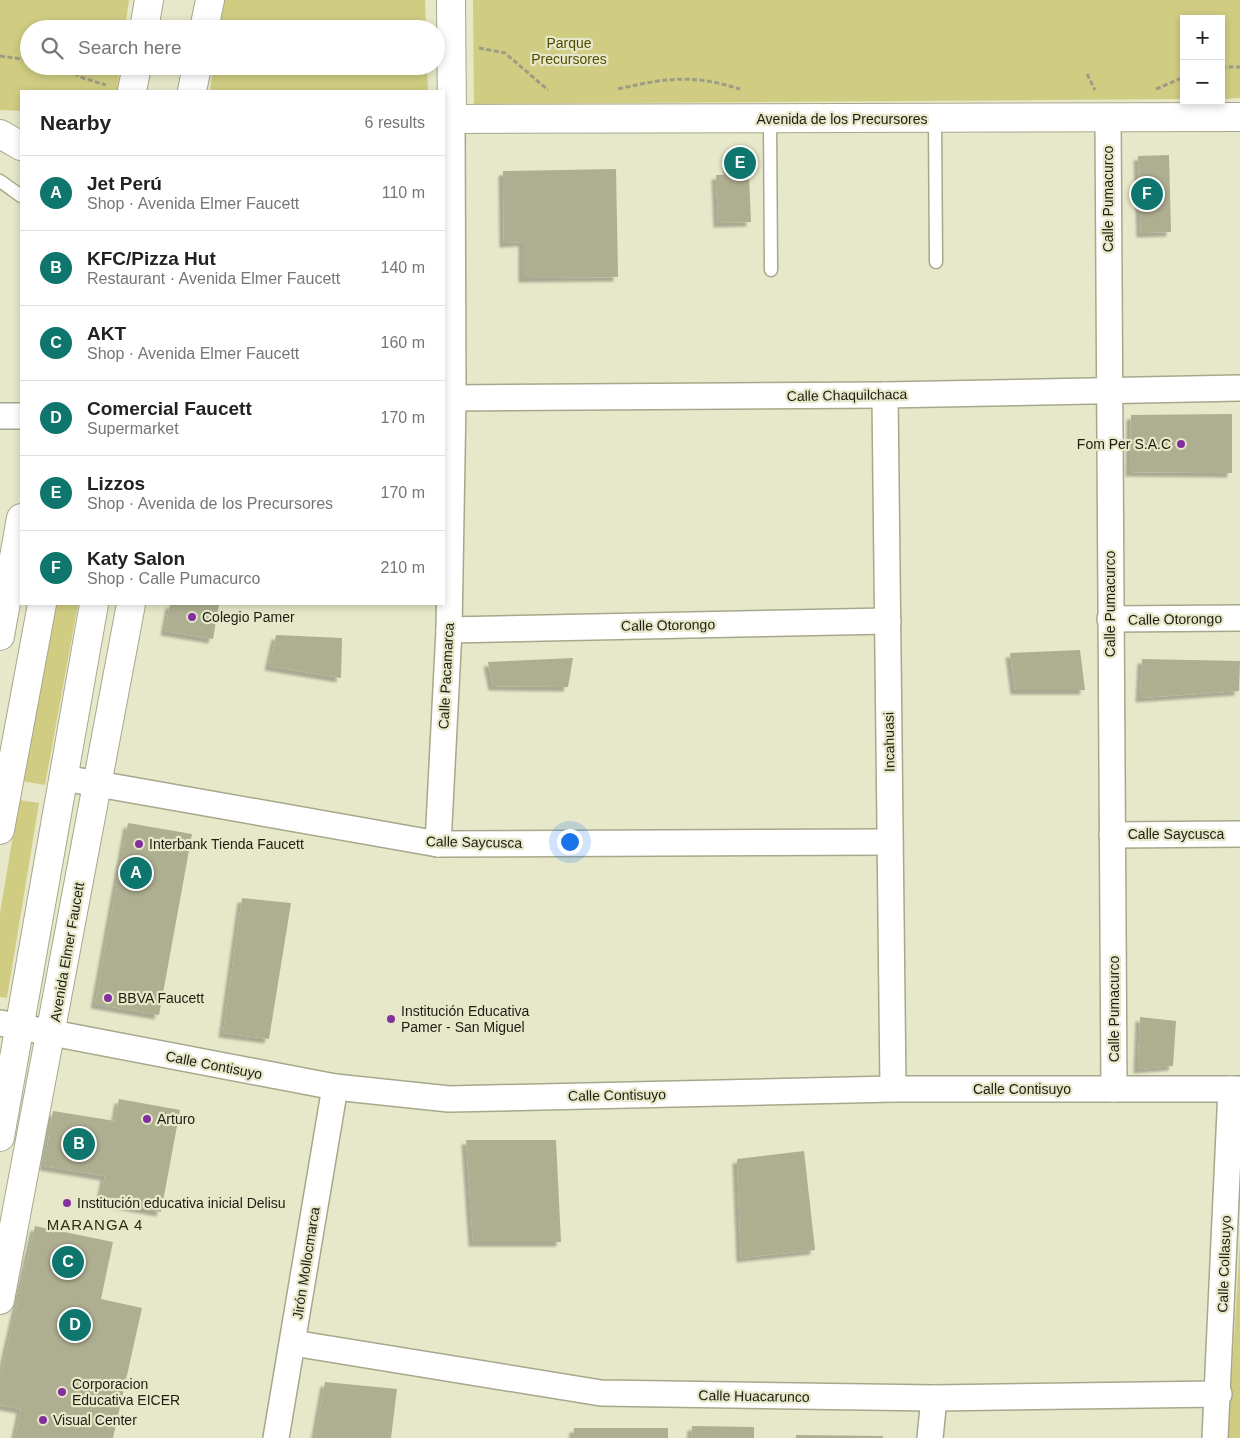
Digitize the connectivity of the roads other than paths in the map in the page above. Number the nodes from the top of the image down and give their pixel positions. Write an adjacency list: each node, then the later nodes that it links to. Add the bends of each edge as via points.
1 (149, 0): 4 (main road)
2 (210, 0): 5 (main road)
3 (452, 0): 12 (main road)
4 (146, 20)
5 (206, 20)
6 (135, 75): 8 (main road)
7 (195, 75): 9 (main road)
8 (132, 90)
9 (192, 90)
10 (1240, 117): 11 (main road, Avenida de los Precursores)
11 (1108, 118): 14 (main road, Avenida de los Precursores); 24 (street, Calle Pumacurco)
12 (448, 119): 13 (main road, Avenida de los Precursores); 26 (street, Calle Pacamarca)
13 (770, 119): 14 (main road, Avenida de los Precursores); 22 (lane)
14 (935, 119): 21 (lane)
15 (0, 126): 16 (main road)
16 (20, 126)
17 (0, 134): 18 (main road)
18 (20, 145)
19 (0, 180): 20 (lane)
20 (20, 195)
21 (936, 262)
22 (771, 270)
23 (1240, 388): 24 (street, Calle Chaquilchaca)
24 (1109, 390): 25 (street, Calle Chaquilchaca); 34 (street, Calle Pumacurco)
25 (885, 396): 26 (street, Calle Chaquilchaca); 35 (street, Incahuasi)
26 (453, 398): 36 (street, Calle Pacamarca)
27 (0, 416): 28 (street)
28 (20, 416)
29 (20, 524): 37 (main road)
30 (42, 605): 40 (main road)
31 (94, 605): 38 (main road)
32 (131, 605): 39 (main road, Avenida Elmer Faucett)
33 (1240, 618): 34 (street, Calle Otorongo)
34 (1110, 619): 42 (street, Calle Pumacurco)
35 (888, 621): 36 (street, Calle Otorongo); 43 (street, Incahuasi)
36 (449, 630): 44 (street, Calle Pacamarca)
37 (0, 636)
38 (64, 778): 39 (street, Calle Saycusca); 45 (main road)
39 (98, 784): 44 (street, Calle Saycusca); 46 (main road, Avenida Elmer Faucett)
40 (0, 830)
41 (1240, 834): 42 (street, Calle Saycusca)
42 (1112, 835): 49 (street, Calle Pumacurco)
43 (890, 842): 44 (street, Calle Saycusca); 48 (street, Incahuasi)
44 (438, 844)
45 (10, 1025): 46 (street, Calle Contisuyo); 51 (main road)
46 (52, 1034): 47 (street, Calle Contisuyo); 52 (main road, Avenida Elmer Faucett)
47 (335, 1087): 48 (street, Calle Contisuyo, via 450,1099); 53 (street, Jirón Mollocmarca)
48 (893, 1088): 49 (street, Calle Contisuyo)
49 (1114, 1089): 50 (street, Calle Contisuyo)
50 (1236, 1089): 54 (street, Calle Collasuyo)
51 (0, 1137)
52 (0, 1300)
53 (293, 1343): 55 (street, Calle Huacarunco, via 601,1393); 56 (street, Jirón Mollocmarca)
54 (1218, 1394): 55 (street, Calle Huacarunco); 58 (street, Calle Collasuyo)
55 (934, 1398): 57 (street)
56 (276, 1438)
57 (930, 1438)
58 (1215, 1438)

